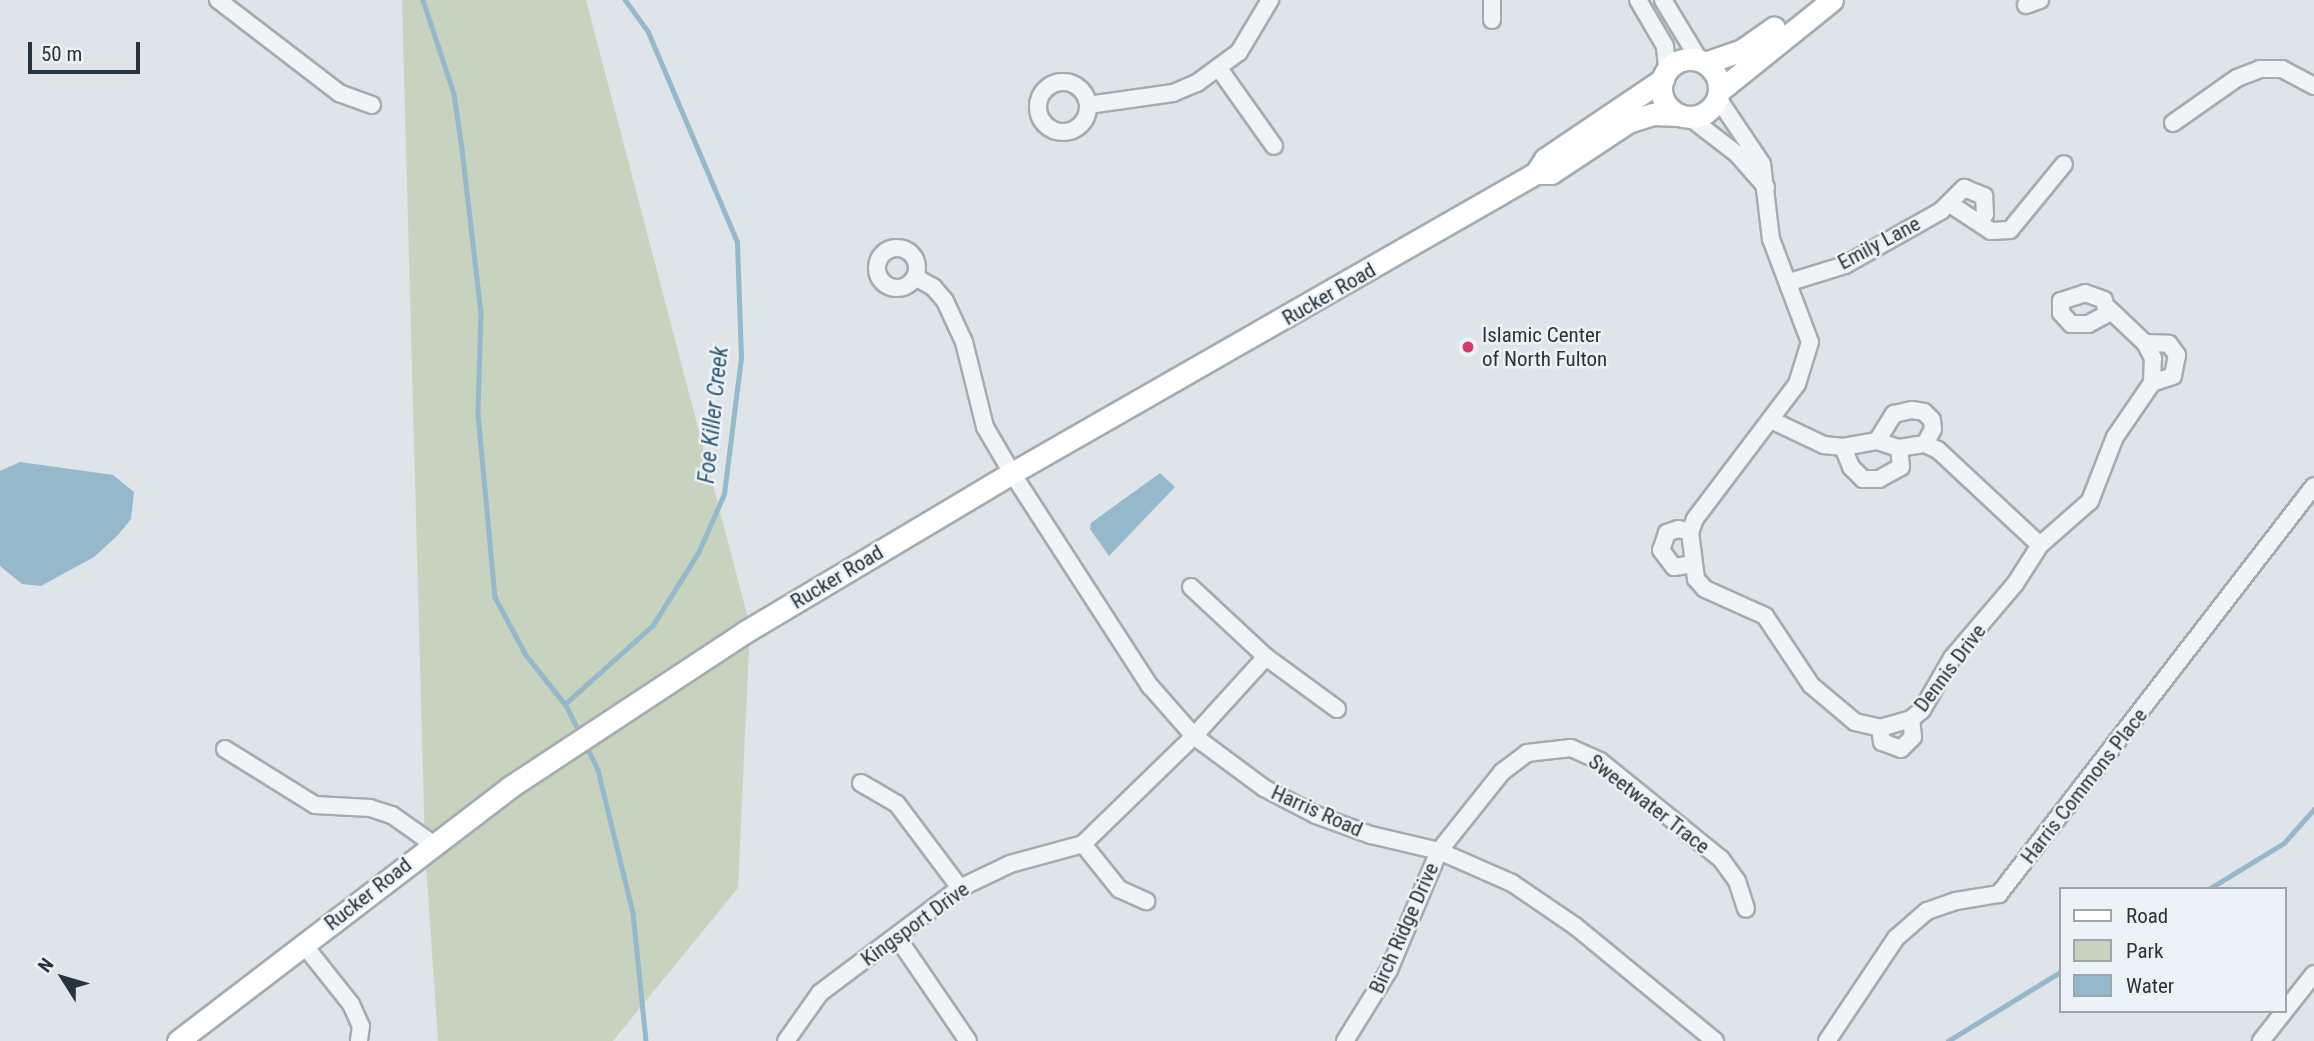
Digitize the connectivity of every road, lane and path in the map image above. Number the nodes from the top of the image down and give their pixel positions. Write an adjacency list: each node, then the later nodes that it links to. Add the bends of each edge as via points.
1 (218, 0): 14 (street, via 339,93)
2 (1270, 0): 10 (street, via 1255,32)
3 (1492, 0): 8 (street)
4 (1638, 0): 11 (street, via 1665,46)
5 (1663, 0): 9 (street)
6 (1817, 0): 9 (main road, via 1742,50)
7 (1832, 0): 13 (main road)
8 (1492, 20)
9 (1703, 62): 11 (main road, via 1679,61); 13 (main road, via 1717,77)
10 (1220, 70): 15 (street, via 1173,93); 18 (street)
11 (1665, 75): 16 (main road, via 1664,99); 20 (main road, Rucker Road, via 1545,159)
12 (2314, 86): 17 (street, via 2282,69 2260,69 2237,78)
13 (1718, 94): 16 (main road, via 1709,110); 21 (street, via 1740,136 1757,153)
14 (372, 105)
15 (1088, 105)
16 (1684, 116): 20 (main road, Rucker Road, via 1635,119 1551,173); 21 (street, via 1737,155)
17 (2174, 123)
18 (1274, 146)
19 (2064, 164): 23 (street, via 2010,230 1991,231)
20 (1536, 173): 34 (main road, Rucker Road)
21 (1766, 187): 25 (street, via 1771,239)
22 (1950, 204): 23 (street); 23 (street, Emily Lane, via 1959,190 1974,188 1987,202); 25 (street, Emily Lane, via 1845,265)
23 (1980, 223)
24 (915, 277): 34 (street, Harris Road, via 933,286 945,301 964,342 985,426)
25 (1790, 282): 29 (street, via 1810,342 1797,384)
26 (2109, 309): 27 (street)
27 (2145, 343): 28 (street, via 2153,358); 28 (street, Dennis Drive, via 2169,344 2177,355 2173,376)
28 (2152, 383): 37 (street, Dennis Drive, via 2115,437 2090,501)
29 (1771, 420): 32 (street, via 1808,440); 36 (street)
30 (1877, 441): 31 (street, via 1894,414 1912,410 1924,412 1932,420 1934,429); 32 (street); 33 (street)
31 (1925, 444): 33 (street); 37 (street, via 1952,458 1973,485)
32 (1843, 447): 33 (street, via 1863,479 1879,479 1901,467)
33 (1899, 448)
34 (1012, 473): 44 (street, Harris Road, via 1143,676); 47 (main road, Rucker Road, via 745,632 600,725)
35 (2314, 486): 64 (street, Harris Commons Place, via 2000,894 1956,901 1917,920 1896,938)
36 (1689, 532): 38 (street); 38 (street, via 1672,530 1663,538 1661,550 1674,567)
37 (2040, 545): 42 (street, Dennis Drive, via 2015,584 1952,658 1935,694)
38 (1694, 564): 43 (street, via 1696,579 1705,589 1765,616 1830,705 1855,722)
39 (1191, 587): 40 (street)
40 (1266, 657): 41 (street); 44 (street, Kingsport Drive)
41 (1337, 709)
42 (1911, 719): 43 (street, Dennis Drive); 43 (street, via 1913,737 1901,749 1882,741)
43 (1880, 728)
44 (1194, 736): 48 (street, Kingsport Drive); 49 (street, Harris Road, via 1264,788 1316,815 1371,835)
45 (226, 749): 47 (street, via 314,806 370,808 392,815)
46 (861, 783): 50 (street, via 897,804)
47 (433, 844): 54 (main road, Rucker Road)
48 (1083, 844): 50 (street, Kingsport Drive, via 1010,864); 51 (street, via 1119,889)
49 (1440, 850): 52 (street, Sweetwater Trace, via 1516,760 1542,749 1571,748 1600,761 1721,859 1737,881); 62 (street, Birch Ridge Drive, via 1389,970); 63 (street, Harris Road, via 1512,883 1575,926)
50 (960, 888): 53 (street, Kingsport Drive)
51 (1146, 901)
52 (1746, 909)
53 (897, 937): 60 (street, Kingsport Drive, via 820,993); 61 (street)
54 (304, 944): 58 (main road, Rucker Road); 59 (street, via 351,1004 361,1026)
55 (2314, 974): 56 (street)
56 (2286, 1009)
57 (2283, 1013): 65 (street)
58 (178, 1041)
59 (359, 1041)
60 (786, 1041)
61 (968, 1041)
62 (1345, 1041)
63 (1715, 1041)
64 (1827, 1041)
65 (2261, 1041)

